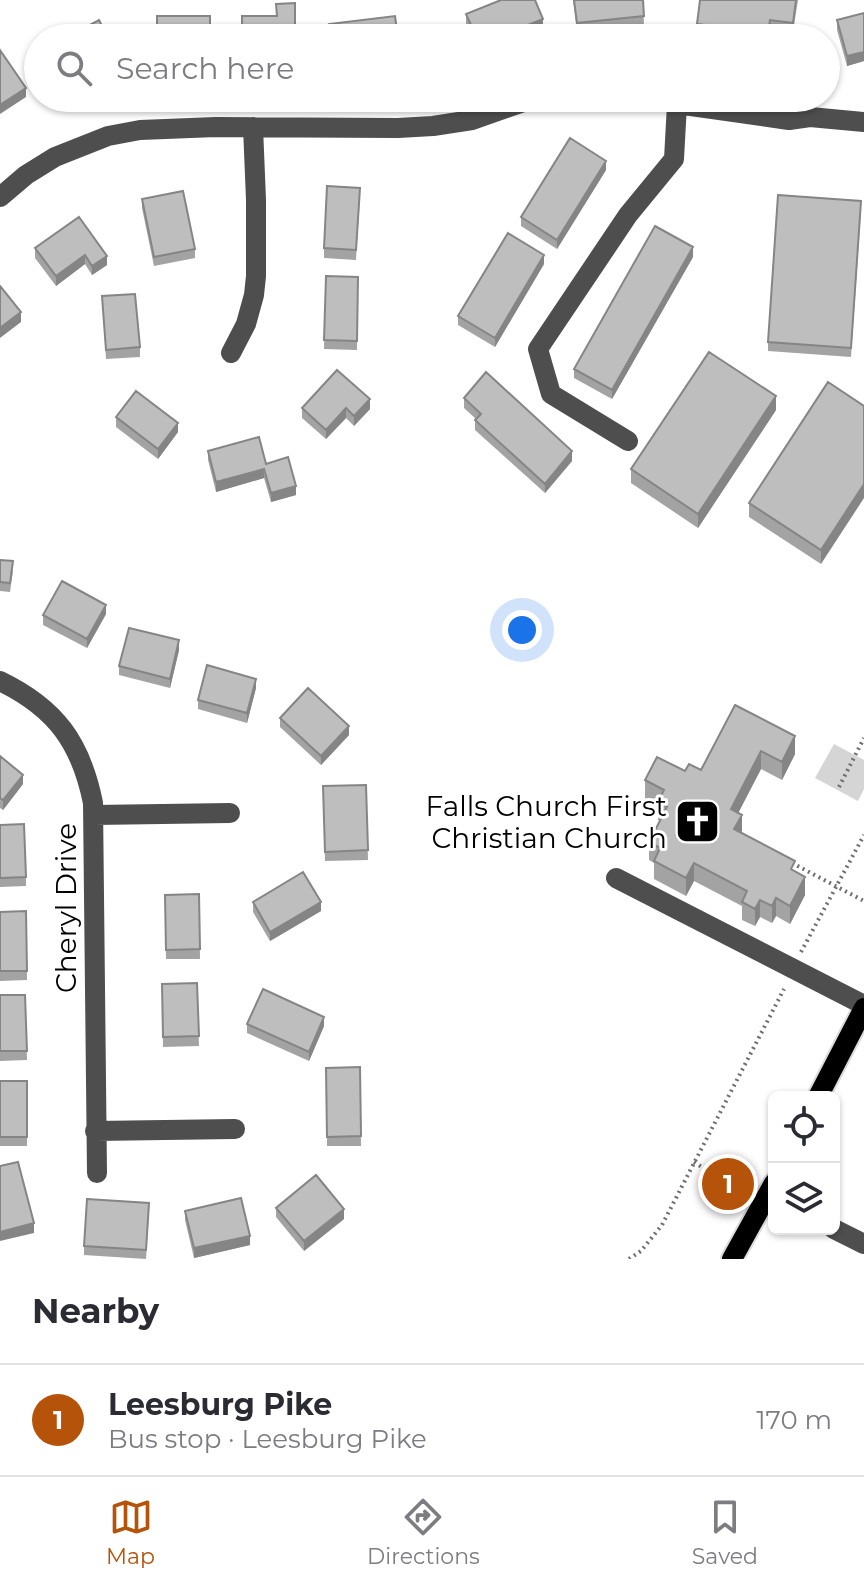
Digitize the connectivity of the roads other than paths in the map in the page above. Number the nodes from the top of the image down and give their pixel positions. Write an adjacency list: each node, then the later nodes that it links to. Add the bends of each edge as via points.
1 (495, 112): 5 (street, via 433,126)
2 (677, 112): 8 (street, via 674,159 628,215 538,349 551,394)
3 (733, 112): 4 (street)
4 (864, 122)
5 (253, 127): 6 (street, via 140,130 108,136 55,157); 7 (street, via 256,276 246,324)
6 (0, 197)
7 (231, 353)
8 (628, 441)
9 (0, 681): 11 (street, Cheryl Drive, via 43,706 67,734 88,777)
10 (230, 813): 11 (street)
11 (94, 815): 16 (street, Cheryl Drive)
12 (616, 878): 13 (street)
13 (864, 1007): 14 (main road)
14 (821, 1091)
15 (235, 1129): 16 (street)
16 (95, 1131): 17 (street, Cheryl Drive)
17 (97, 1173)
18 (768, 1209): 21 (main road)
19 (840, 1232): 20 (street)
20 (864, 1244)
21 (732, 1259)

